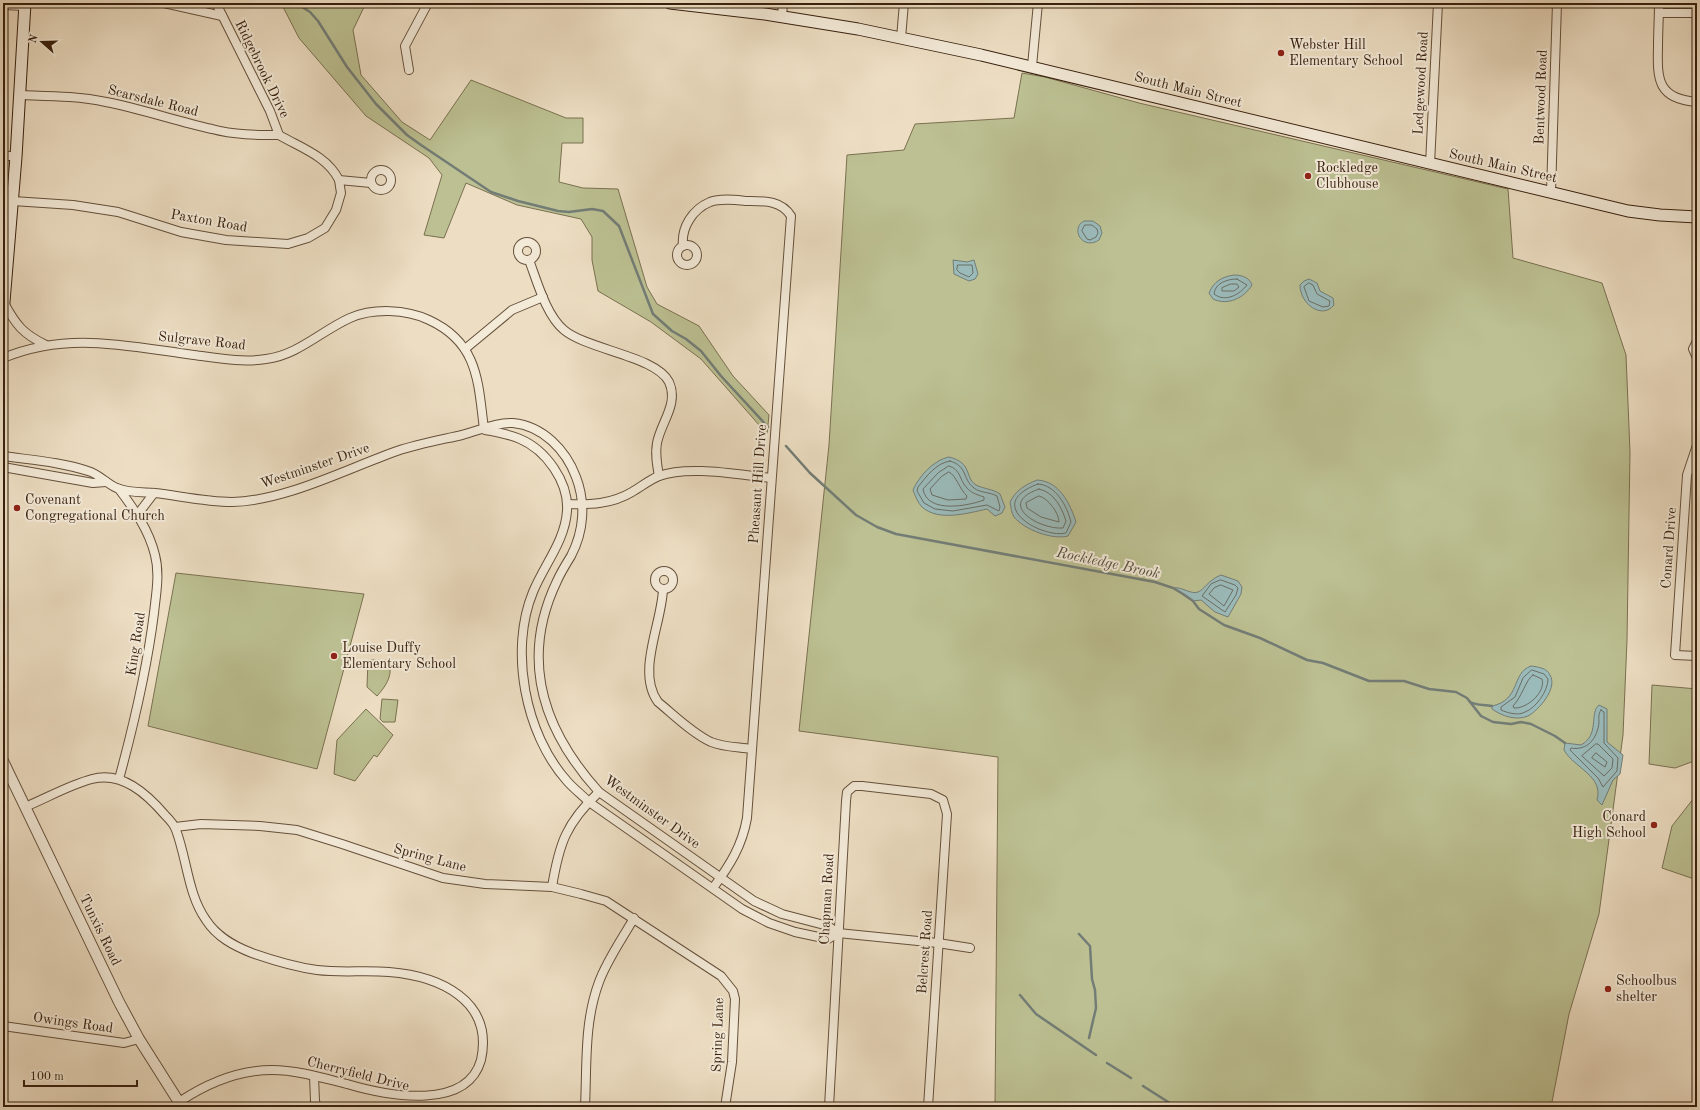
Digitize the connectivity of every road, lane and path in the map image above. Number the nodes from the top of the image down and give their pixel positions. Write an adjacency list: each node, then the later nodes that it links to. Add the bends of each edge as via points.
1 (164, 3): 15 (street)
2 (216, 3): 15 (street, Ridgebrook Drive)
3 (428, 3): 19 (street, via 406,46)
4 (670, 3): 16 (main road, South Main Street)
5 (783, 3): 16 (street)
6 (904, 3): 17 (street)
7 (1038, 3): 18 (street)
8 (1438, 3): 25 (street, Ledgewood Road)
9 (1557, 3): 28 (street, Bentwood Road)
10 (1659, 3): 13 (street)
11 (3, 5): 12 (street)
12 (25, 5): 20 (main road)
13 (1659, 13): 14 (street); 21 (street, via 1659,81 1672,96)
14 (1697, 13)
15 (222, 16): 22 (street, Ridgebrook Drive, via 270,111)
16 (782, 17): 17 (main road, South Main Street)
17 (901, 38): 18 (main road, South Main Street)
18 (1032, 66): 25 (main road, South Main Street, via 1157,99)
19 (409, 70)
20 (21, 95): 22 (street, Scarsdale Road, via 97,100 156,113 213,130 252,135); 24 (main road)
21 (1697, 102)
22 (279, 135): 26 (street, Ridgebrook Drive, via 324,160)
23 (3, 155): 24 (street)
24 (16, 157): 29 (main road)
25 (1430, 164): 28 (main road, South Main Street)
26 (339, 180): 27 (street); 29 (street, Paxton Road, via 341,193 336,210 325,228 308,238 288,244 226,240 181,232 118,212 73,205)
27 (371, 183)
28 (1551, 192): 30 (main road, South Main Street, via 1645,214)
29 (13, 201): 34 (main road)
30 (1697, 217)
31 (683, 246): 45 (street, Pheasant Hill Drive, via 682,237 689,219 697,210 711,202 771,202 780,204 791,216)
32 (529, 260): 33 (street)
33 (543, 297): 37 (street, via 512,310); 44 (street, via 556,321 569,334 649,366 666,377 672,397 657,442)
34 (4, 308): 36 (street, via 19,328)
35 (1697, 341): 39 (street, via 1693,349)
36 (46, 345): 37 (street, Sulgrave Road, via 74,342 105,343 230,360 266,359 302,348 350,318 390,312 411,314 429,320 446,330); 38 (street, Sulgrave Road)
37 (465, 349): 40 (street, Sulgrave Road, via 476,373)
38 (3, 358)
39 (1697, 358)
40 (484, 430): 48 (street, Westminster Drive, via 399,450 279,495 255,500 211,501); 49 (street, Westminster Drive, via 513,436 537,450 554,469); 50 (street, Westminster Drive, via 511,423 529,427 546,435 572,467)
41 (1697, 445): 53 (street, Conard Drive, via 1687,475 1675,655)
42 (3, 456): 46 (street, Westminster Drive, via 89,471)
43 (3, 467): 46 (street, via 92,483)
44 (659, 476): 45 (street, via 693,470); 50 (street, via 617,500)
45 (772, 478): 54 (street, Pheasant Hill Drive)
46 (106, 482): 47 (street, Westminster Drive)
47 (118, 489): 48 (street, Westminster Drive); 51 (street, King Road)
48 (154, 493): 51 (street)
49 (567, 504): 50 (street); 59 (street, Westminster Drive, via 566,520 558,544 541,574 528,609 522,640 522,667 529,710 543,742 567,781)
50 (583, 505): 57 (street, Westminster Drive, via 579,537 557,579 544,614 539,642 540,673 542,696 559,739)
51 (138, 514): 56 (street, King Road, via 155,553 156,595 146,668)
52 (663, 589): 54 (street, via 650,667 649,680 654,696 658,702 711,742)
53 (1697, 656)
54 (751, 749): 62 (street, Pheasant Hill Drive, via 744,837)
55 (3, 761): 60 (street, Tunxis Road)
56 (119, 779): 60 (street, via 93,778); 61 (street, via 154,802)
57 (599, 792): 59 (street); 62 (street, Westminster Drive)
58 (943, 800): 66 (street, Chapman Road, via 931,794 862,786 854,786 847,792); 67 (street, Belcrest Road, via 947,814)
59 (589, 802): 63 (street, via 572,821 562,841); 64 (street, Westminster Drive)
60 (25, 807): 70 (street, Tunxis Road)
61 (175, 827): 63 (street, Spring Lane, via 202,824 297,830 443,878 485,884); 71 (street, Cherryfield Drive, via 197,903 205,920 218,934 235,945 282,962 316,970 388,972 423,979 458,994 470,1004 479,1018 484,1035 478,1074 468,1088 454,1098 428,1102 406,1100)
62 (721, 877): 64 (street, Pheasant Hill Drive); 66 (street, Westminster Drive, via 754,901 782,914 828,926)
63 (552, 887): 65 (street, Spring Lane, via 606,901)
64 (713, 888): 66 (street, Westminster Drive, via 742,909 769,923 794,932 828,938)
65 (634, 918): 74 (street, via 599,981 591,1009 587,1037); 75 (street, Spring Lane, via 721,976 733,991 732,1062)
66 (838, 933): 67 (street, Westminster Drive); 76 (street, Chapman Road)
67 (938, 943): 68 (street, Westminster Drive); 77 (street, Belcrest Road)
68 (970, 948)
69 (3, 1026): 70 (street, Owings Road, via 124,1043)
70 (139, 1039): 72 (street, Tunxis Road)
71 (314, 1076): 72 (street, Cherryfield Drive, via 272,1070 247,1072 209,1085); 73 (street)
72 (180, 1105)
73 (317, 1107)
74 (586, 1107)
75 (725, 1107)
76 (829, 1107)
77 (928, 1107)

